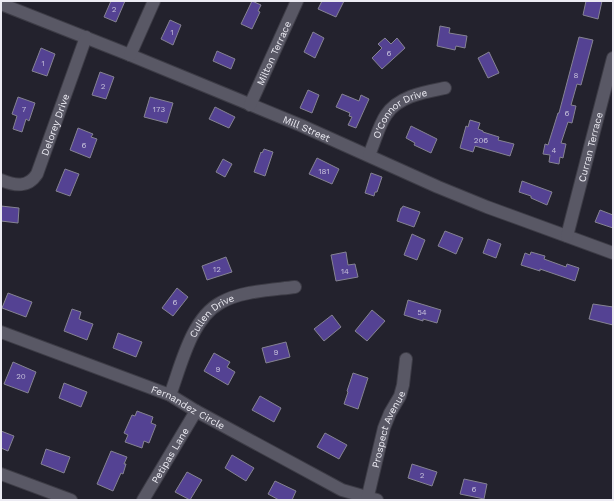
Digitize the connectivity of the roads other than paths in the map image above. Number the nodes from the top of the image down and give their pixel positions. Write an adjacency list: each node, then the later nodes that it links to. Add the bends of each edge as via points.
1 (154, 1): 5 (street)
2 (297, 1): 8 (street, Milton Terrace)
3 (6, 4): 4 (street, Mill Street)
4 (86, 37): 5 (street, Mill Street); 10 (street, Delorey Drive, via 37,174 29,183 24,184 11,184)
5 (130, 54): 8 (street, Mill Street)
6 (613, 58): 11 (street, Curran Terrace)
7 (445, 88): 9 (street, O'Connor Drive, via 421,93 392,108 385,115)
8 (250, 105): 9 (street, Mill Street)
9 (369, 155): 11 (street, Mill Street, via 487,207)
10 (1, 180)
11 (567, 236): 12 (street, Mill Street)
12 (613, 253)
13 (295, 287): 16 (street, Cullen Drive, via 235,297 220,303 205,314 194,330)
14 (1, 332): 16 (street, Fernandez Circle)
15 (406, 359): 19 (street, Prospect Avenue, via 404,385 384,428)
16 (170, 395): 17 (street, Fernandez Circle)
17 (196, 412): 19 (street, Fernandez Circle, via 342,490); 21 (street, Petipas Lane)
18 (1, 474): 20 (street)
19 (371, 499)
20 (71, 500)
21 (143, 500)

